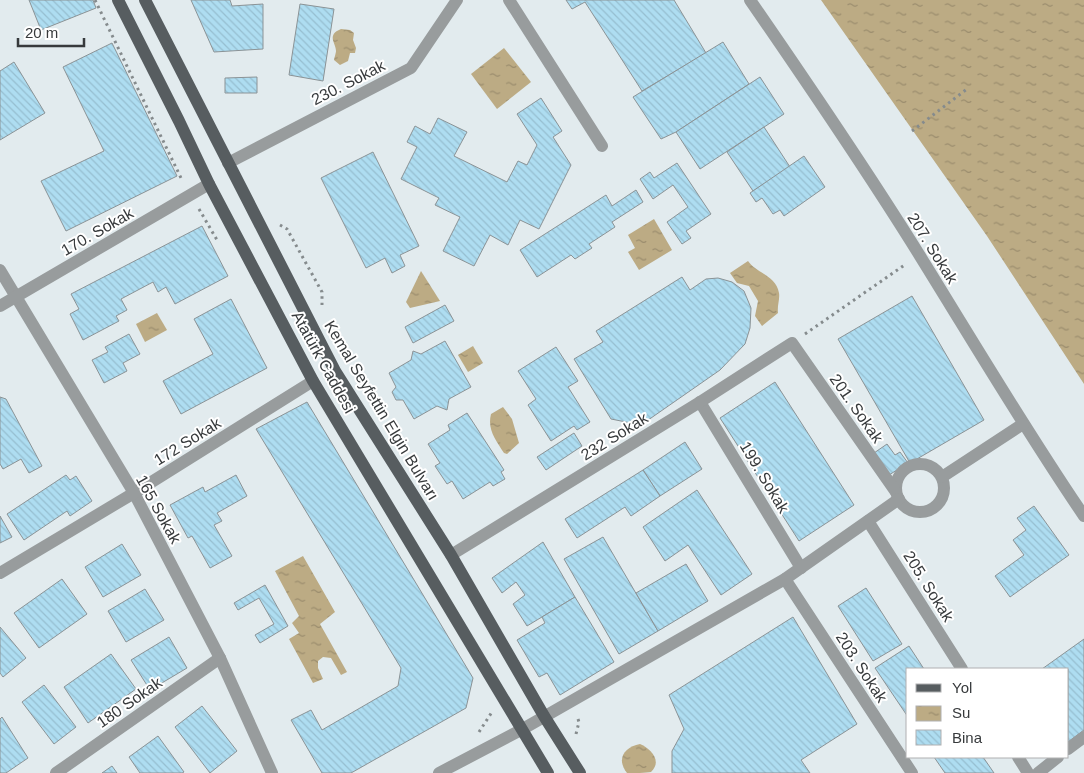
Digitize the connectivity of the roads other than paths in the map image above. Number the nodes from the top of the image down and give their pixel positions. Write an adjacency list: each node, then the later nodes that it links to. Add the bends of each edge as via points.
1 (118, 0): 8 (main road, Atatürk Caddesi)
2 (146, 0): 7 (main road, Kemal Seyfettin Elgin Bulvarı)
3 (456, 0): 7 (street, 230. Sokak, via 411,68)
4 (509, 0): 6 (street)
5 (750, 0): 15 (street, 207. Sokak, via 919,255)
6 (602, 146)
7 (228, 163): 21 (main road, Kemal Seyfettin Elgin Bulvarı, via 335,371)
8 (209, 184): 10 (street, 170. Sokak); 13 (main road, Atatürk Caddesi)
9 (0, 270): 10 (street, 165 Sokak)
10 (15, 297): 11 (street, 170. Sokak); 17 (street, 165 Sokak)
11 (0, 306)
12 (792, 343): 14 (street, 232 Sokak); 18 (street, 201. Sokak)
13 (314, 381): 17 (street, 172 Sokak); 28 (main road, Atatürk Caddesi)
14 (700, 402): 21 (street, 232 Sokak); 22 (street, 199. Sokak)
15 (1023, 424): 16 (street); 19 (street, 207. Sokak)
16 (942, 477): 18 (street, via 929,466 912,466 905,470 896,484); 18 (street, via 945,492 932,510 909,510)
17 (134, 493): 23 (street, 172 Sokak); 25 (street, 165 Sokak)
18 (898, 496): 20 (street)
19 (1084, 516)
20 (868, 521): 22 (street); 26 (street, 205. Sokak)
21 (451, 555): 27 (main road, Kemal Seyfettin Elgin Bulvarı)
22 (801, 568): 24 (street)
23 (0, 573)
24 (785, 579): 27 (street); 38 (street, 203. Sokak)
25 (220, 658): 33 (street, 180 Sokak); 34 (street, 165 Sokak)
26 (961, 668)
27 (544, 716): 28 (street); 37 (main road, Kemal Seyfettin Elgin Bulvarı)
28 (521, 730): 35 (street); 36 (main road)
29 (1084, 736): 30 (street)
30 (1069, 748)
31 (1019, 758): 39 (street)
32 (1057, 758): 40 (street)
33 (56, 773)
34 (272, 773)
35 (439, 773)
36 (548, 773)
37 (580, 773)
38 (912, 773)
39 (1028, 773)
40 (1038, 773)

